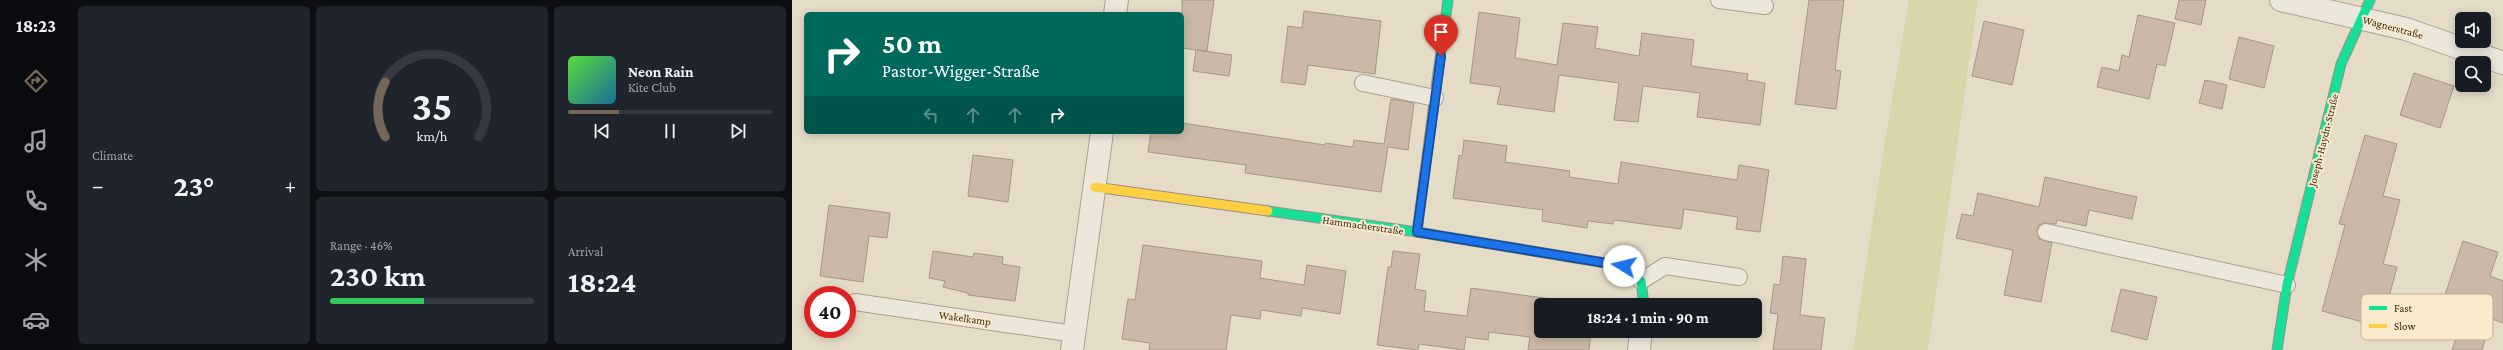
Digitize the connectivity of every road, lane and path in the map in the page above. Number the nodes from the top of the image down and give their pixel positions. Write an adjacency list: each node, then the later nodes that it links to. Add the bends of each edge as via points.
1 (1117, 0): 7 (street)
2 (1448, 0): 10 (street)
3 (1719, 0): 5 (lane)
4 (2280, 0): 6 (street, Wagnerstraße, via 2328,13)
5 (1765, 6)
6 (2366, 9): 8 (street, Wagnerstraße, via 2406,28); 17 (street, Joseph-Haydn-Straße, via 2341,64)
7 (1115, 12)
8 (2503, 63)
9 (1363, 83): 10 (lane)
10 (1435, 98): 13 (street)
11 (1102, 134): 12 (street, Wakelkamp)
12 (1095, 187): 13 (street, Hammacherstraße); 21 (street, Wakelkamp)
13 (1417, 232): 16 (street, Hammacherstraße, via 1624,266)
14 (2046, 232): 17 (lane)
15 (1739, 277): 16 (lane, via 1665,266)
16 (1641, 281): 18 (street)
17 (2287, 285): 23 (street, Joseph-Haydn-Straße)
18 (1643, 298)
19 (856, 302): 21 (lane, Wakelkamp)
20 (1640, 338): 22 (street)
21 (1073, 342)
22 (1639, 350)
23 (2277, 350)

